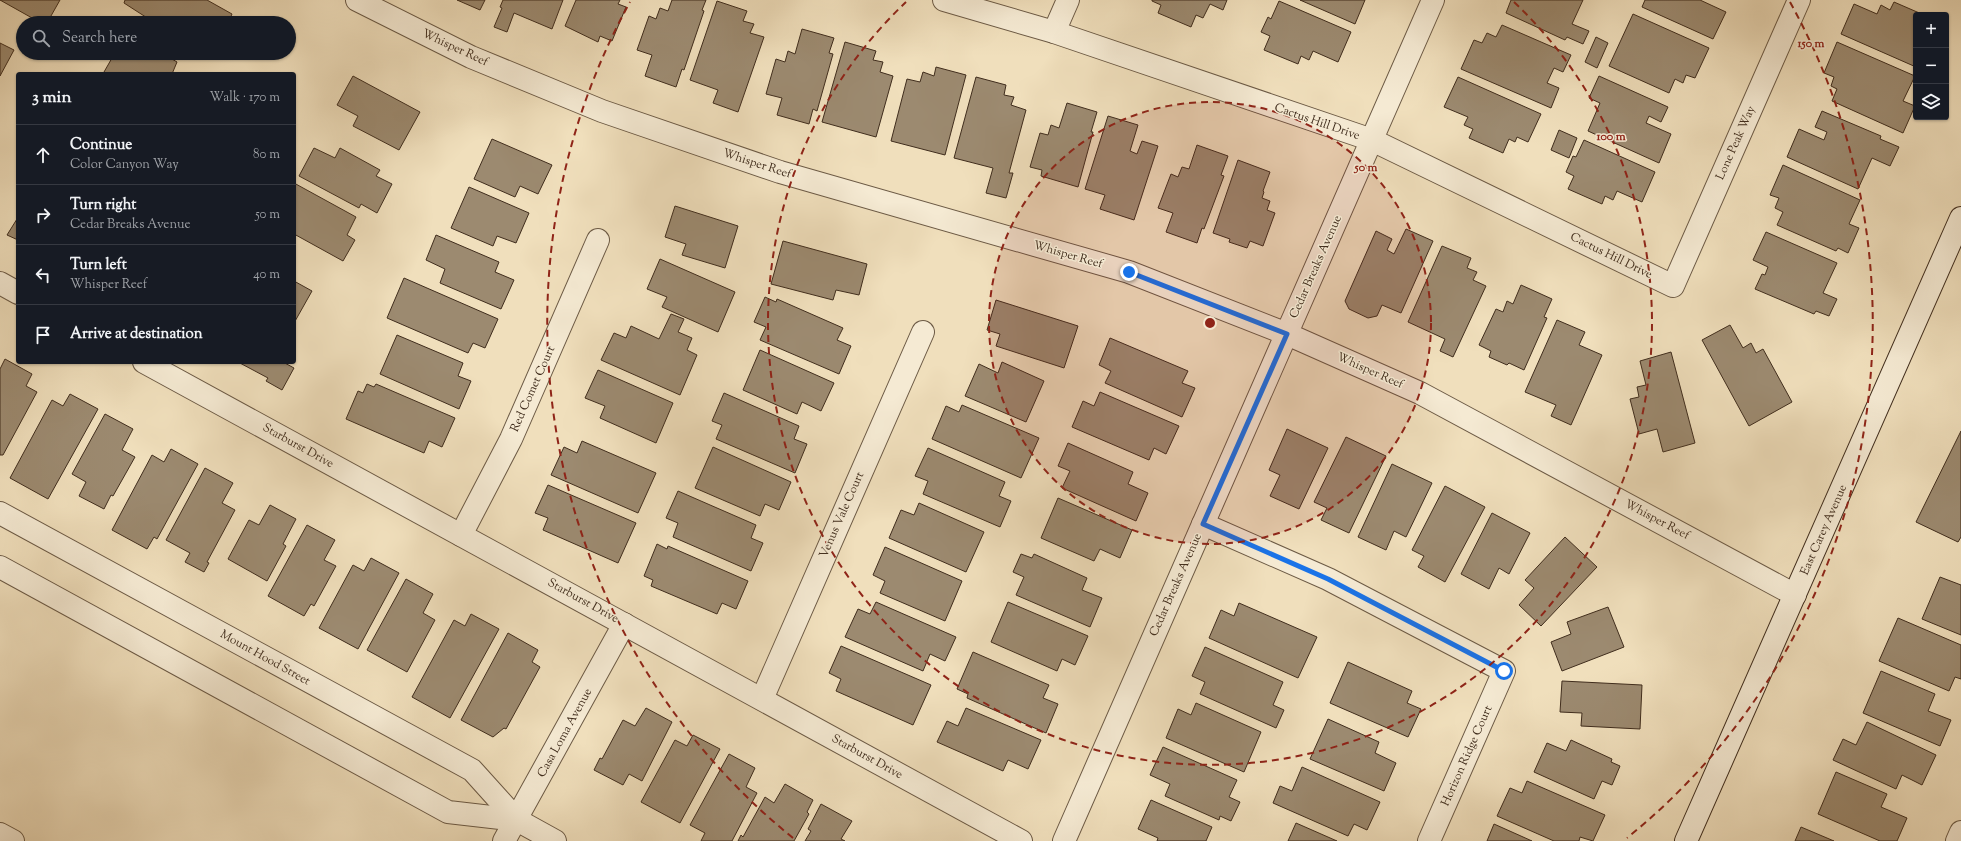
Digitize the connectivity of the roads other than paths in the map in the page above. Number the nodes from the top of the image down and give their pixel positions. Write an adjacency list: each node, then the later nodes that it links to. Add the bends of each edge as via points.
1 (357, 0): 14 (street, Whisper Reef, via 471,57 602,111 780,172 1129,272)
2 (944, 0): 6 (street, Cactus Hill Drive)
3 (1068, 0): 6 (street)
4 (1434, 0): 7 (street, Cedar Breaks Avenue)
5 (1799, 0): 11 (street, Lone Peak Way)
6 (1054, 32): 7 (street, Cactus Hill Drive)
7 (1372, 140): 11 (street, Cactus Hill Drive); 14 (street, Cedar Breaks Avenue)
8 (1961, 218): 20 (street, East Carey Avenue)
9 (598, 240): 18 (street, Red Comet Court, via 511,439)
10 (0, 283): 12 (street)
11 (1673, 286)
12 (16, 292)
13 (923, 332): 22 (street, Venus Vale Court)
14 (1287, 334): 17 (street, Cedar Breaks Avenue); 20 (street, Whisper Reef, via 1420,393)
15 (148, 364): 18 (street, Starburst Drive)
16 (0, 513): 23 (street, Mount Hood Street, via 472,770)
17 (1203, 524): 30 (street, Cedar Breaks Avenue); 31 (street, Horizon Ridge Court, via 1328,579 1504,671)
18 (461, 535): 21 (street, Starburst Drive)
19 (0, 567): 23 (street, Mount Hood Street, via 448,812)
20 (1795, 595): 32 (street, East Carey Avenue)
21 (624, 624): 22 (street, Starburst Drive); 23 (street, Casa Loma Avenue)
22 (762, 699): 29 (street, Starburst Drive)
23 (517, 820): 27 (street, Casa Loma Avenue); 28 (street, Mount Hood Street)
24 (1961, 832): 33 (street)
25 (0, 834): 26 (street)
26 (13, 841)
27 (504, 841)
28 (555, 841)
29 (1020, 841)
30 (1064, 841)
31 (1429, 841)
32 (1686, 841)
33 (1957, 841)

